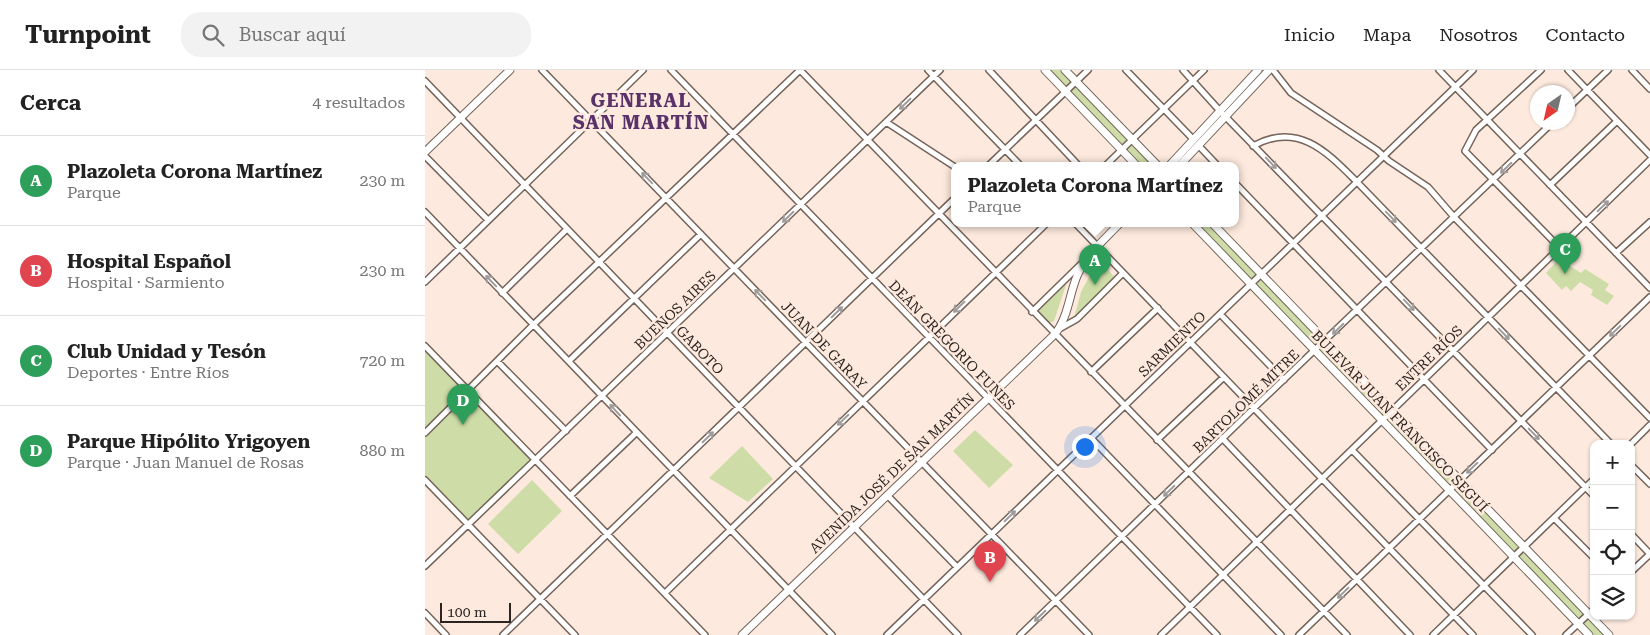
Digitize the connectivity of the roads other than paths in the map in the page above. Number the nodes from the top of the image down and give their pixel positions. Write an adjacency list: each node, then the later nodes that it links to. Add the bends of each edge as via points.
1 (510, 70): 35 (main road)
2 (543, 70): 36 (street, JUAN DE GARAY)
3 (643, 70): 36 (street)
4 (671, 70): 42 (street, DEÁN GREGORIO FUNES)
5 (800, 70): 42 (street); 43 (street)
6 (928, 70): 24 (street)
7 (940, 70): 24 (street, BUENOS AIRES)
8 (989, 70): 37 (street)
9 (1045, 70): 31 (main road)
10 (1065, 70): 27 (main road)
11 (1087, 70): 27 (street)
12 (1125, 70): 33 (street)
13 (1183, 70): 26 (street)
14 (1204, 70): 26 (street)
15 (1258, 70): 34 (main road)
16 (1269, 70): 34 (main road)
17 (1273, 70): 52 (street, via 1291,93)
18 (1439, 70): 28 (street)
19 (1473, 70): 28 (street, SARMIENTO)
20 (1541, 70): 38 (street)
21 (1568, 70): 30 (street)
22 (1608, 70): 30 (street)
23 (1632, 70): 29 (street)
24 (934, 76): 40 (street, BUENOS AIRES, one-way to 40); 47 (street)
25 (425, 81): 35 (street, GABOTO)
26 (1193, 81): 33 (street); 34 (street)
27 (1076, 82): 31 (street); 44 (main road)
28 (1455, 87): 38 (street); 52 (street, SARMIENTO)
29 (1650, 88)
30 (1587, 90): 32 (street); 39 (street)
31 (1065, 91): 37 (street); 48 (main road)
32 (1575, 101)
33 (1164, 110): 44 (street); 45 (street)
34 (1222, 113): 45 (main road); 46 (street)
35 (461, 118): 49 (main road); 66 (street, GABOTO)
36 (591, 120): 66 (street); 69 (street, JUAN DE GARAY, one-way to 36)
37 (1036, 120): 47 (street); 56 (street)
38 (1487, 120): 50 (street); 64 (street, via 1476,130 1465,151)
39 (1617, 121): 51 (street); 67 (street)
40 (886, 122): 43 (street, BUENOS AIRES); 63 (street)
41 (1545, 130): 50 (street, BARTOLOMÉ MITRE)
42 (733, 134): 69 (street); 71 (street, DEÁN GREGORIO FUNES)
43 (868, 140): 71 (street, BUENOS AIRES); 73 (street)
44 (1132, 140): 48 (street); 59 (main road)
45 (1196, 142): 60 (main road); 61 (main road); 62 (street)
46 (1253, 146): 65 (street, via 1281,136 1310,142); 74 (street, one-way to 74)
47 (1005, 150): 54 (street); 55 (street)
48 (1122, 150): 57 (street); 58 (main road)
49 (425, 154): 76 (street)
50 (1520, 154): 64 (street, BARTOLOMÉ MITRE, one-way to 64); 67 (street)
51 (1650, 155)
52 (1384, 156): 65 (street, SARMIENTO); 75 (street, via 1428,187)
53 (1650, 160): 77 (street, ENTRE RÍOS, one-way to 53)
54 (992, 162)
55 (1017, 162)
56 (1075, 162)
57 (1109, 162)
58 (1133, 162)
59 (1154, 162)
60 (1174, 162)
61 (1182, 162)
62 (1214, 162)
63 (951, 164)
64 (1493, 180): 75 (street, BARTOLOMÉ MITRE); 90 (street)
65 (1357, 182): 74 (street, SARMIENTO); 89 (street, one-way to 89)
66 (525, 184): 76 (street); 84 (street, GABOTO)
67 (1550, 185): 77 (street)
68 (1239, 188): 86 (street)
69 (667, 198): 85 (street, JUAN DE GARAY); 93 (street)
70 (951, 202): 73 (street)
71 (801, 204): 94 (street, BUENOS AIRES, one-way to 94); 98 (street, DEÁN GREGORIO FUNES)
72 (425, 212): 88 (street)
73 (938, 215): 95 (street); 98 (street)
74 (1322, 216): 86 (street, SARMIENTO); 100 (street)
75 (1454, 217): 89 (street, BARTOLOMÉ MITRE); 102 (street)
76 (488, 220): 88 (street)
77 (1586, 222): 90 (street, ENTRE RÍOS); 91 (street)
78 (1650, 222): 91 (street)
79 (1043, 227): 95 (street)
80 (1079, 227): 87 (street)
81 (1116, 227): 87 (main road, AVENIDA JOSÉ DE SAN MARTÍN)
82 (1196, 227): 101 (main road, BULEVAR JUAN FRANCISCO SEGUÍ)
83 (1216, 227): 97 (main road, BULEVAR JUAN FRANCISCO SEGUÍ)
84 (567, 229): 93 (street, GABOTO); 104 (street)
85 (701, 234): 94 (street, JUAN DE GARAY); 105 (street)
86 (1293, 244): 97 (street, SARMIENTO); 108 (street)
87 (1097, 246): 92 (main road, AVENIDA JOSÉ DE SAN MARTÍN); 96 (street)
88 (459, 248): 99 (street); 104 (street, one-way to 88)
89 (1422, 248): 100 (street, BARTOLOMÉ MITRE); 111 (street)
90 (1559, 248): 102 (street, ENTRE RÍOS)
91 (1616, 253): 103 (street)
92 (1089, 256): 109 (street, AVENIDA JOSÉ DE SAN MARTÍN); 114 (main road, AVENIDA JOSÉ DE SAN MARTÍN, via 1078,274)
93 (600, 263): 105 (street, GABOTO); 112 (street)
94 (734, 268): 113 (street, BUENOS AIRES); 117 (street, JUAN DE GARAY, one-way to 94)
95 (994, 273): 109 (street); 115 (street, one-way to 115)
96 (1123, 273): 107 (street); 114 (street, AVENIDA JOSÉ DE SAN MARTÍN, via 1077,319)
97 (1261, 274): 101 (street, SARMIENTO); 116 (main road, BULEVAR JUAN FRANCISCO SEGUÍ)
98 (873, 278): 115 (street, DEÁN GREGORIO FUNES); 117 (street, one-way to 98)
99 (426, 280)
100 (1386, 282): 108 (street, BARTOLOMÉ MITRE); 121 (street, one-way to 121)
101 (1251, 284): 110 (street, SARMIENTO); 120 (main road, BULEVAR JUAN FRANCISCO SEGUÍ)
102 (1520, 285): 111 (street, ENTRE RÍOS); 122 (street)
103 (1650, 288)
104 (502, 293): 112 (street)
105 (634, 298): 113 (street, GABOTO); 124 (street)
106 (1650, 298): 122 (street, one-way to 122)
107 (1158, 308): 118 (street); 125 (street)
108 (1357, 310): 116 (street, BARTOLOMÉ MITRE, one-way to 116); 127 (street)
109 (1032, 312): 114 (street)
110 (1220, 314): 118 (street, SARMIENTO); 128 (street)
111 (1488, 317): 121 (street, ENTRE RÍOS); 129 (street, one-way to 129)
112 (533, 325): 123 (street); 124 (street)
113 (667, 332): 131 (street, BUENOS AIRES); 135 (street, GABOTO)
114 (1056, 332): 125 (street); 132 (main road, AVENIDA JOSÉ DE SAN MARTÍN)
115 (928, 336): 132 (street, DEÁN GREGORIO FUNES); 133 (street)
116 (1325, 341): 120 (street, BARTOLOMÉ MITRE); 137 (main road, BULEVAR JUAN FRANCISCO SEGUÍ)
117 (806, 342): 133 (street, JUAN DE GARAY); 135 (street)
118 (1191, 342): 126 (street); 134 (street, SARMIENTO)
119 (425, 346): 130 (street)
120 (1315, 350): 128 (street, BARTOLOMÉ MITRE); 139 (main road, BULEVAR JUAN FRANCISCO SEGUÍ)
121 (1453, 351): 127 (street, ENTRE RÍOS); 140 (street)
122 (1589, 356): 129 (street); 138 (street)
123 (497, 361): 130 (street); 142 (street)
124 (569, 361): 131 (street)
125 (1091, 372): 134 (street)
126 (1224, 376): 136 (street); 147 (street)
127 (1423, 379): 137 (street, ENTRE RÍOS); 151 (street)
128 (1284, 380): 136 (street, BARTOLOMÉ MITRE)
129 (1556, 388): 140 (street); 148 (street)
130 (467, 390): 143 (street); 152 (street)
131 (602, 396): 142 (street, BUENOS AIRES); 144 (street, one-way to 131)
132 (988, 398): 153 (main road, AVENIDA JOSÉ DE SAN MARTÍN); 156 (street, DEÁN GREGORIO FUNES)
133 (862, 401): 153 (street, JUAN DE GARAY); 154 (street, one-way to 154)
134 (1124, 406): 145 (street, SARMIENTO); 147 (street)
135 (739, 407): 154 (street, GABOTO); 157 (street, one-way to 135)
136 (1254, 408): 146 (street, BARTOLOMÉ MITRE); 159 (street)
137 (1392, 410): 139 (street, ENTRE RÍOS); 161 (main road, BULEVAR JUAN FRANCISCO SEGUÍ)
138 (1650, 418)
139 (1383, 421): 150 (street, ENTRE RÍOS); 165 (main road, BULEVAR JUAN FRANCISCO SEGUÍ)
140 (1521, 421): 151 (street); 164 (street, one-way to 164)
141 (1650, 425): 149 (street)
142 (565, 431): 152 (street, BUENOS AIRES)
143 (425, 433)
144 (636, 433): 157 (street); 168 (street)
145 (1091, 438): 156 (street, SARMIENTO); 169 (street)
146 (1222, 438): 158 (street, BARTOLOMÉ MITRE); 170 (street)
147 (1157, 440): 158 (street)
148 (1607, 440)
149 (1635, 440)
150 (1353, 450): 159 (street, ENTRE RÍOS); 172 (street)
151 (1492, 450): 161 (street, one-way to 161)
152 (535, 460): 168 (street); 173 (street, BUENOS AIRES)
153 (921, 462): 167 (main road, AVENIDA JOSÉ DE SAN MARTÍN); 177 (street, JUAN DE GARAY)
154 (795, 466): 174 (street, GABOTO); 175 (street)
155 (1635, 469): 163 (street)
156 (1058, 470): 177 (street, SARMIENTO, one-way to 156); 178 (street, DEÁN GREGORIO FUNES)
157 (673, 471): 175 (street); 176 (street)
158 (1189, 471): 169 (street, BARTOLOMÉ MITRE, one-way to 169); 180 (street)
159 (1323, 479): 170 (street, ENTRE RÍOS); 182 (street)
160 (425, 480): 173 (street)
161 (1460, 480): 165 (street); 181 (main road, BULEVAR JUAN FRANCISCO SEGUÍ)
162 (1590, 483): 164 (street)
163 (1650, 484)
164 (1586, 487): 166 (street); 171 (street)
165 (1450, 490): 172 (street); 185 (main road, BULEVAR JUAN FRANCISCO SEGUÍ)
166 (1590, 492)
167 (887, 495): 174 (main road, AVENIDA JOSÉ DE SAN MARTÍN); 187 (street)
168 (570, 496): 176 (street)
169 (1155, 504): 178 (street, BARTOLOMÉ MITRE); 189 (street)
170 (1291, 510): 180 (street, ENTRE RÍOS); 190 (street)
171 (1554, 518): 181 (street); 183 (street)
172 (1419, 519): 182 (street); 191 (street)
173 (469, 525): 186 (street, BUENOS AIRES); 194 (street)
174 (854, 527): 192 (main road, AVENIDA JOSÉ DE SAN MARTÍN); 195 (street, GABOTO)
175 (730, 530): 192 (street); 193 (street)
176 (608, 534): 193 (street); 194 (street)
177 (991, 534): 187 (street, SARMIENTO); 196 (street, JUAN DE GARAY)
178 (1122, 536): 196 (street, BARTOLOMÉ MITRE); 197 (street, DEÁN GREGORIO FUNES)
179 (1635, 538): 184 (street)
180 (1257, 542): 189 (street, ENTRE RÍOS); 199 (street)
181 (1523, 546): 185 (street); 198 (main road, BULEVAR JUAN FRANCISCO SEGUÍ)
182 (1389, 548): 190 (street); 202 (street)
183 (1590, 554)
184 (1650, 554): 188 (street)
185 (1513, 556): 191 (street); 204 (main road, BULEVAR JUAN FRANCISCO SEGUÍ)
186 (425, 566)
187 (957, 568): 195 (street, SARMIENTO)
188 (1635, 568)
189 (1223, 575): 197 (street, ENTRE RÍOS); 217 (street)
190 (1357, 579): 199 (street, one-way to 199); 220 (street)
191 (1484, 585): 202 (street); 223 (street)
192 (788, 590): 210 (main road, AVENIDA JOSÉ DE SAN MARTÍN); 211 (street)
193 (665, 593): 209 (street)
194 (540, 599): 207 (street); 208 (street)
195 (924, 599): 205 (street, GABOTO); 212 (street, SARMIENTO)
196 (1056, 600): 213 (street, BARTOLOMÉ MITRE, one-way to 213); 214 (street, JUAN DE GARAY)
197 (1190, 607): 215 (street, ENTRE RÍOS); 216 (street, DEÁN GREGORIO FUNES)
198 (1590, 610)
199 (1324, 611): 218 (street); 219 (street)
200 (1590, 612): 204 (street)
201 (425, 613): 206 (street)
202 (1454, 614): 221 (street); 222 (street)
203 (1598, 620): 226 (main road, BULEVAR JUAN FRANCISCO SEGUÍ)
204 (1578, 624): 224 (street); 225 (main road, BULEVAR JUAN FRANCISCO SEGUÍ)
205 (956, 634)
206 (446, 635)
207 (503, 635)
208 (575, 635)
209 (705, 635)
210 (741, 635)
211 (832, 635)
212 (887, 635)
213 (1021, 635)
214 (1089, 635)
215 (1161, 635)
216 (1217, 635)
217 (1281, 635)
218 (1299, 635)
219 (1347, 635)
220 (1410, 635)
221 (1433, 635)
222 (1473, 635)
223 (1532, 635)
224 (1566, 635)
225 (1589, 635)
226 (1609, 635)

